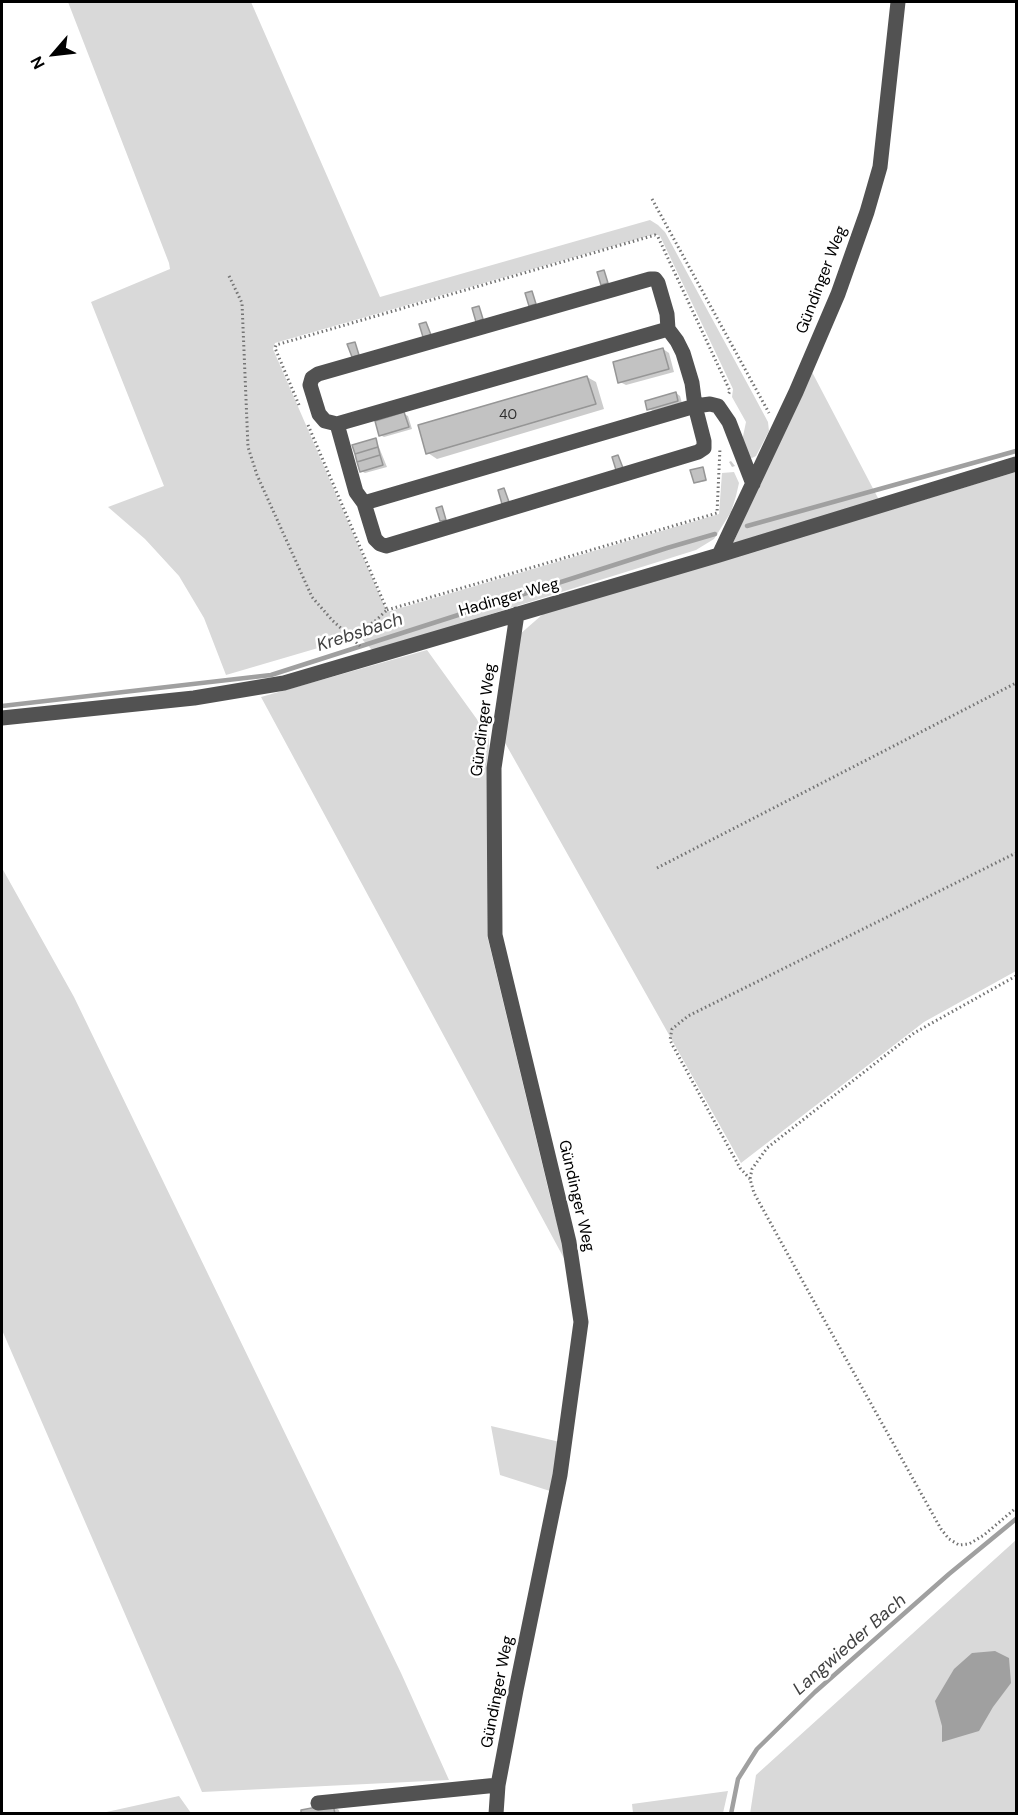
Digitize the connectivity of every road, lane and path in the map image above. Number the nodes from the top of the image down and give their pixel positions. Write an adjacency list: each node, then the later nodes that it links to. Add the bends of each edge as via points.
1 (898, 2): 10 (street, Gündinger Weg, via 880,167 871,201 838,294)
2 (652, 200): 10 (path)
3 (229, 276): 16 (path, via 242,303 248,447 312,597 351,638)
4 (668, 329): 5 (street, via 682,353); 9 (street); 9 (street, via 658,283 650,279 318,375 310,385 319,414 325,421)
5 (695, 406): 6 (street, via 710,404); 14 (street); 14 (street, via 704,441 699,452 386,546 375,539)
6 (720, 409): 7 (path, via 730,391 655,236 276,345); 13 (street, via 729,422)
7 (303, 414)
8 (308, 424): 16 (path)
9 (337, 424): 14 (street, via 356,492)
10 (778, 431): 13 (street, Gündinger Weg)
11 (718, 441): 16 (path, via 717,513)
12 (1017, 464): 15 (street, Hadinger Weg)
13 (753, 484): 15 (street, Gündinger Weg)
14 (364, 503)
15 (719, 555): 17 (street, Hadinger Weg)
16 (387, 610)
17 (516, 614): 19 (street, Hadinger Weg, via 284,683 194,698); 25 (street, Gündinger Weg, via 494,768 495,935 569,1242 581,1322 560,1475)
18 (1017, 683): 21 (path)
19 (2, 718)
20 (1017, 853): 23 (path, via 687,1016 672,1029 673,1047 740,1168)
21 (657, 868)
22 (1017, 976): 23 (path, via 914,1033 766,1148)
23 (750, 1179): 24 (path, via 807,1289 949,1539 959,1545 969,1544)
24 (1017, 1508)
25 (498, 1785): 26 (street); 27 (street, Gündinger Weg)
26 (318, 1803)
27 (496, 1814)

